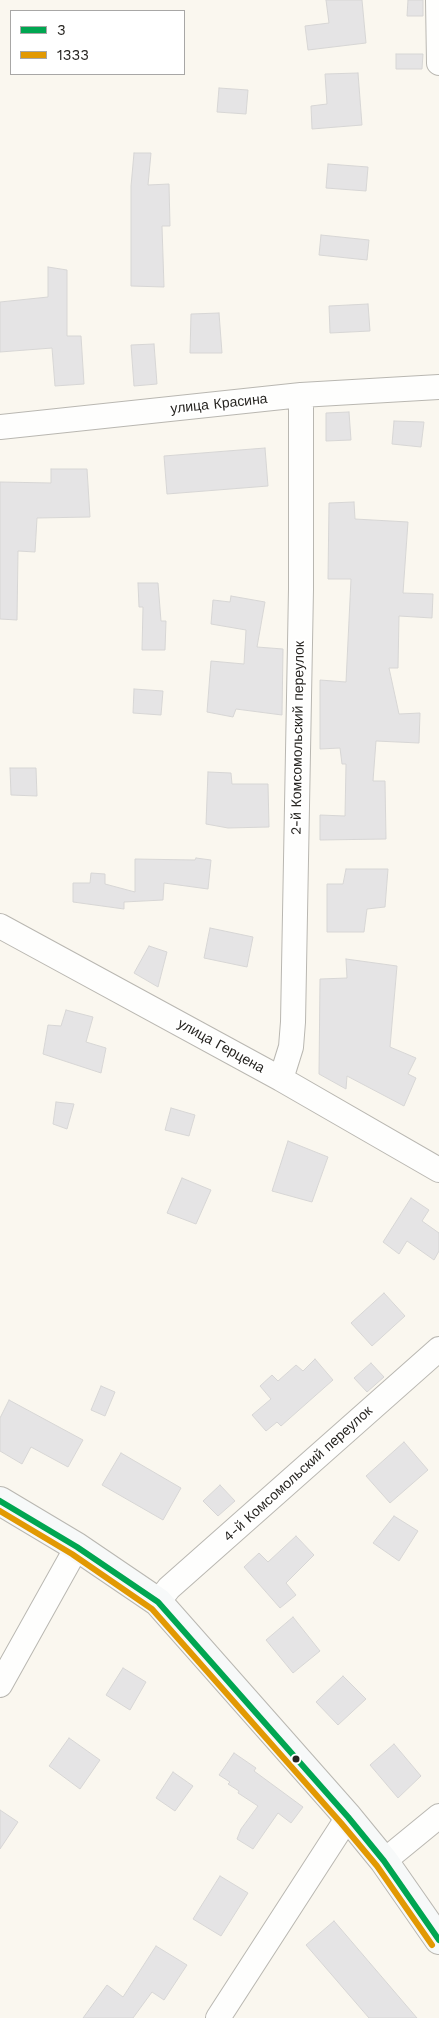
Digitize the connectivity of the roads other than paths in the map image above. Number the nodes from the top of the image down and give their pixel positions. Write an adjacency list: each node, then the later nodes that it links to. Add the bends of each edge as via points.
1 (438, 0): 2 (street)
2 (439, 63)
3 (439, 386): 4 (street, улица Красина)
4 (301, 395): 5 (street, улица Красина); 7 (street, 2-й Комсомольский переулок, via 293,1022 291,1047)
5 (0, 427)
6 (0, 926): 7 (street, улица Герцена)
7 (281, 1079): 8 (street, улица Герцена)
8 (439, 1170)
9 (439, 1349): 12 (street, 4-й Комсомольский переулок, via 169,1588)
10 (0, 1501): 11 (street)
11 (77, 1547): 12 (street); 13 (street)
12 (158, 1602): 15 (street)
13 (0, 1686)
14 (439, 1816): 16 (street)
15 (348, 1817): 16 (street); 18 (street)
16 (384, 1862): 17 (street)
17 (439, 1940)
18 (218, 2018)

